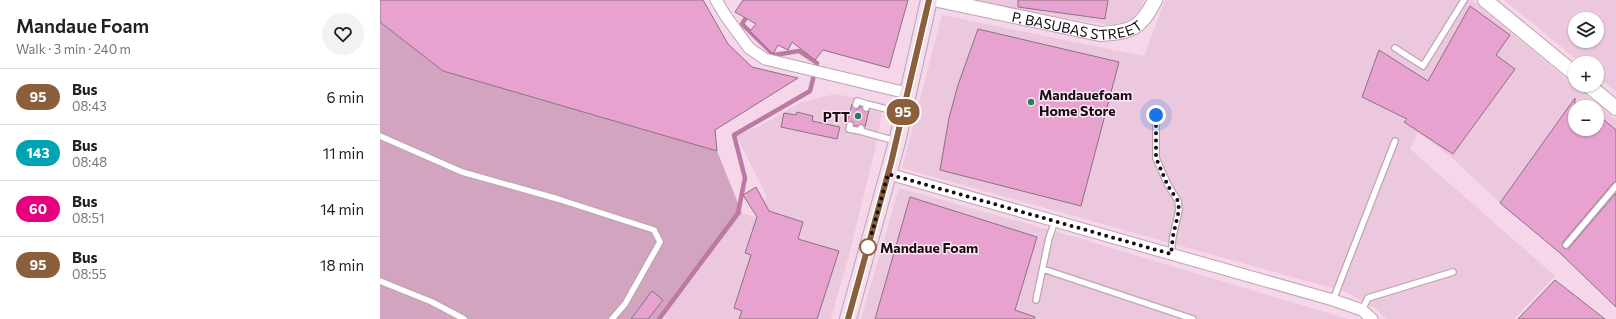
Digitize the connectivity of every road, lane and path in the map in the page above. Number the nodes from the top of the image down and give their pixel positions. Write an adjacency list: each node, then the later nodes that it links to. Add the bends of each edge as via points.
1 (716, 0): 10 (street, via 749,48 765,59)
2 (929, 0): 10 (main road)
3 (938, 0): 4 (street, P. BASUBAS STREET, via 1100,34 1121,33 1137,26 1148,15)
4 (1155, 0)
5 (1464, 0): 7 (lane, via 1423,66)
6 (1485, 0): 8 (street)
7 (1395, 48)
8 (1568, 68)
9 (1597, 92): 12 (street)
10 (907, 93): 13 (main road)
11 (856, 105): 13 (lane, via 857,101 866,106)
12 (1616, 108)
13 (903, 114): 18 (main road)
14 (1156, 115): 23 (lane, via 1156,158 1168,186 1178,201 1179,210)
15 (850, 125): 18 (lane, via 849,129)
16 (380, 136): 31 (lane, via 462,172 654,230 660,242 625,304)
17 (1395, 141): 28 (lane)
18 (897, 142): 19 (main road)
19 (888, 174): 21 (street); 32 (main road)
20 (1616, 186): 22 (lane)
21 (1055, 221): 23 (street); 24 (lane)
22 (1566, 245)
23 (1171, 254): 28 (street)
24 (1043, 269): 27 (lane); 33 (lane)
25 (1453, 272): 29 (lane, via 1368,298)
26 (380, 281): 30 (lane, via 432,302)
27 (1036, 300)
28 (1333, 300): 29 (street)
29 (1362, 310): 34 (street)
30 (464, 319)
31 (612, 319)
32 (848, 319)
33 (1193, 319)
34 (1372, 319)

